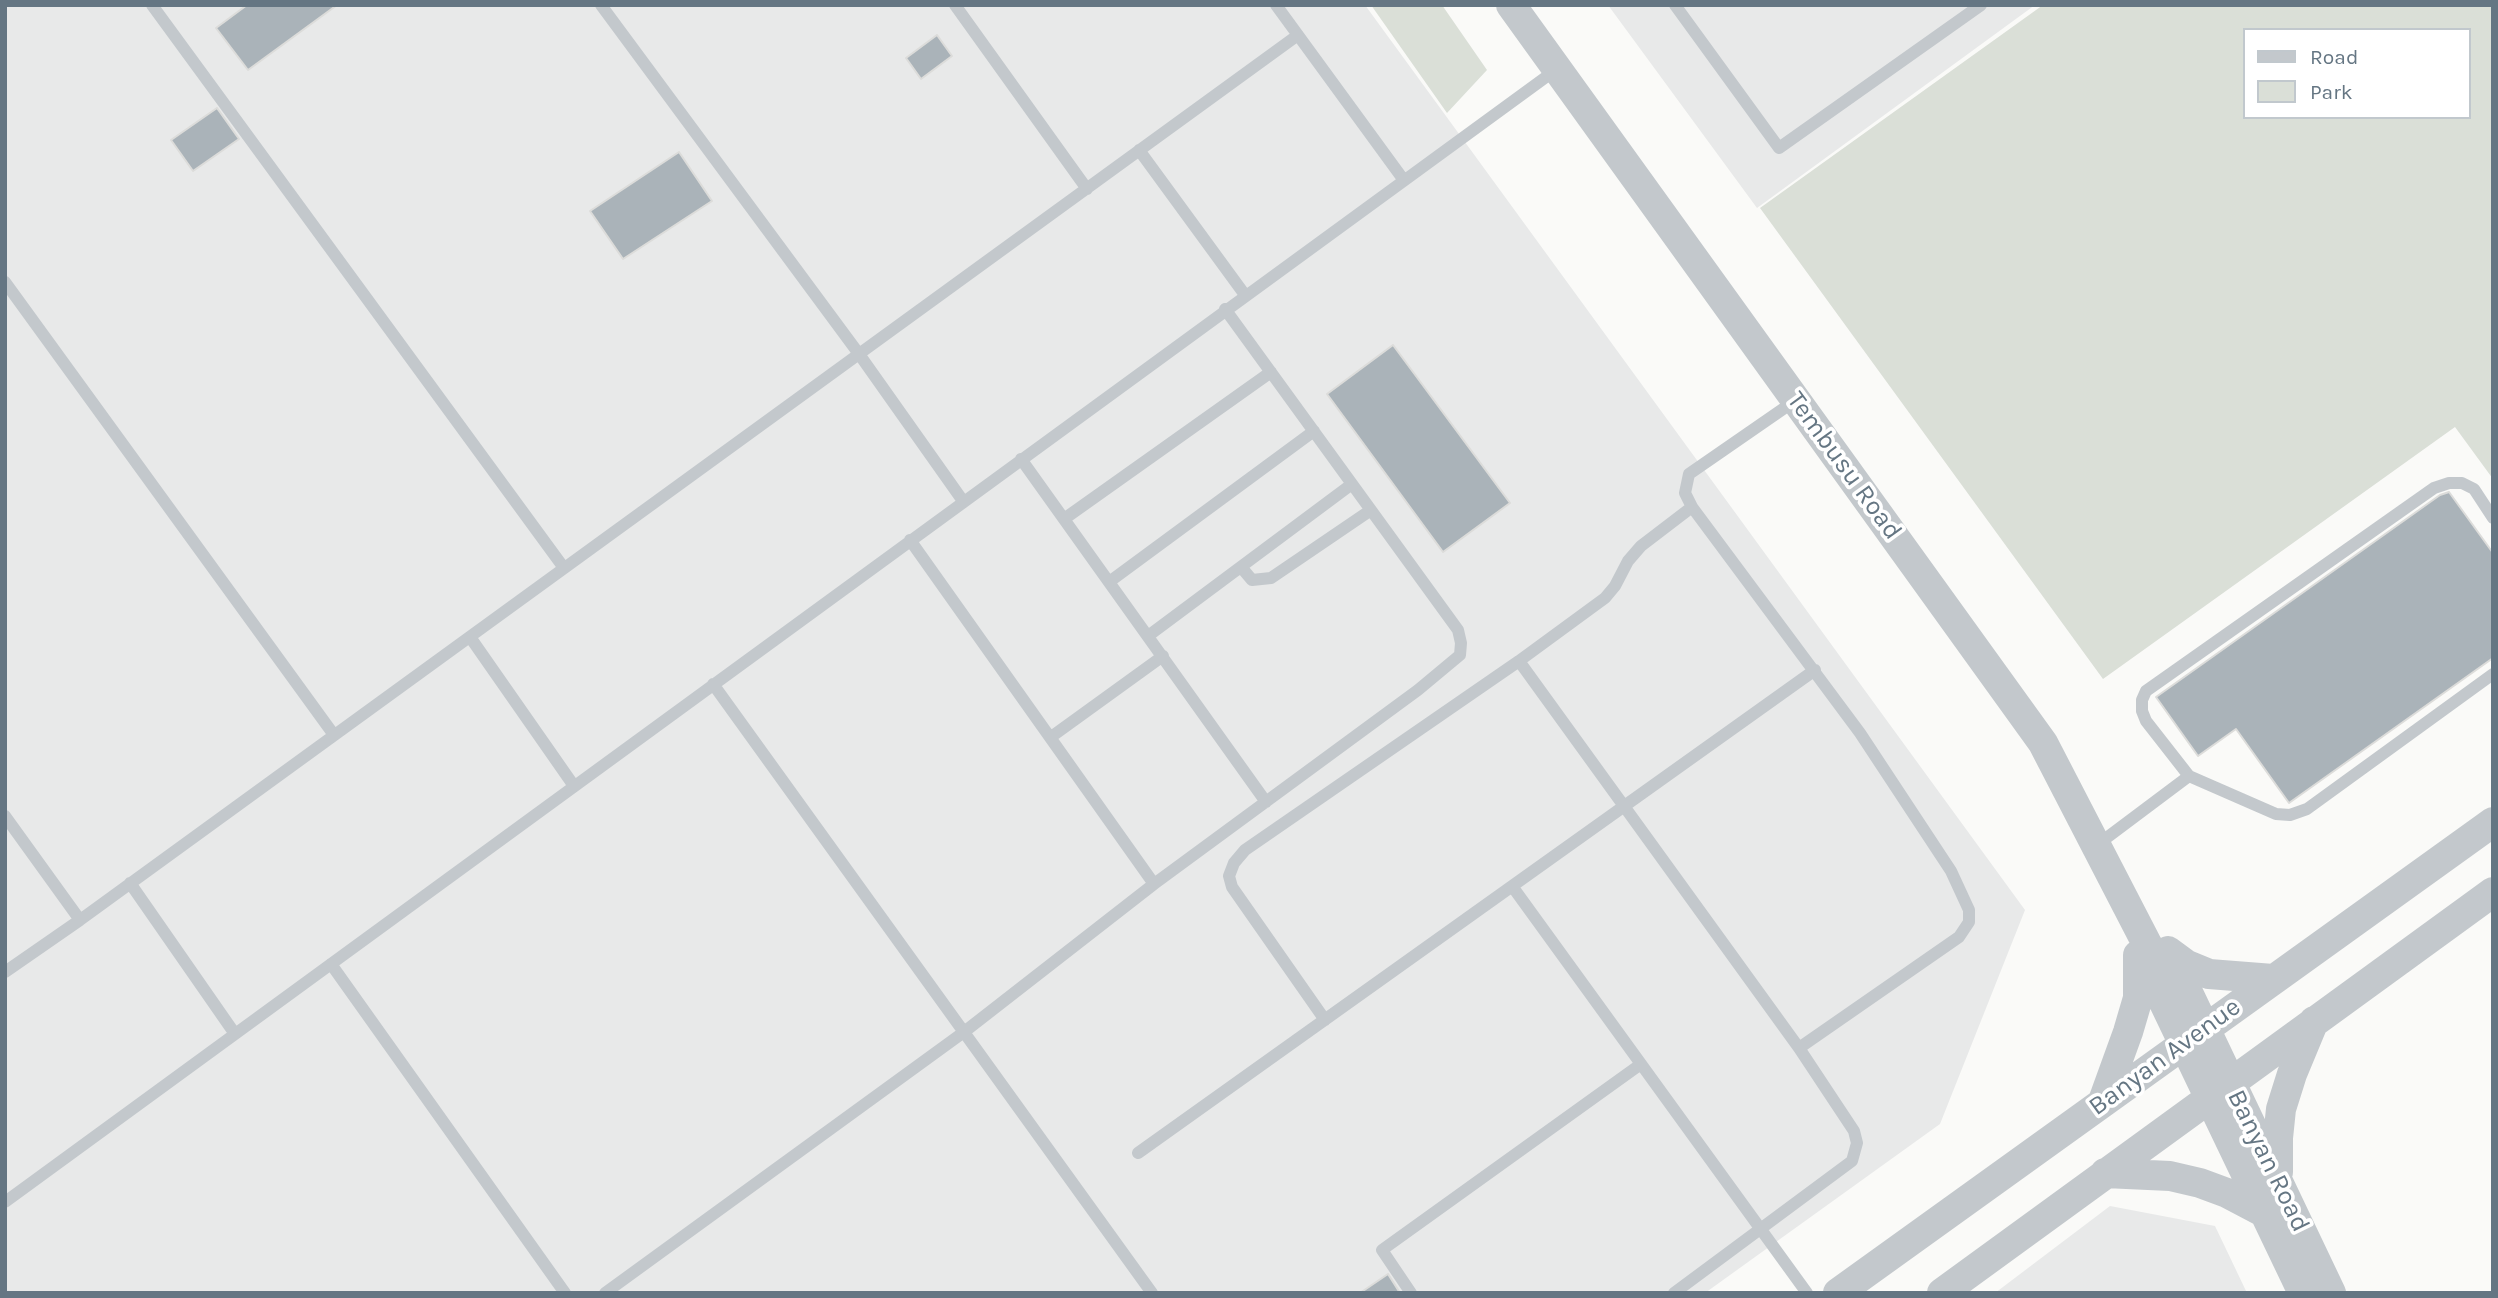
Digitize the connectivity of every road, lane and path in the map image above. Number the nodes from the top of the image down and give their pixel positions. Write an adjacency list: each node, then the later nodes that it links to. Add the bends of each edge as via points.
1 (152, 5): 29 (lane)
2 (601, 5): 16 (lane)
3 (955, 5): 12 (lane)
4 (1276, 5): 8 (lane)
5 (1511, 5): 9 (street, Tembusu Road)
6 (1675, 5): 7 (lane, via 1779,148)
7 (1981, 5)
8 (1298, 35): 10 (lane); 11 (lane)
9 (1557, 69): 11 (lane); 18 (street, Tembusu Road)
10 (1139, 150): 12 (lane); 14 (lane)
11 (1403, 179): 14 (lane)
12 (1087, 188): 16 (lane)
13 (5, 282): 38 (lane)
14 (1245, 295): 15 (lane)
15 (1226, 309): 17 (lane); 20 (lane)
16 (859, 354): 22 (lane); 29 (lane)
17 (1271, 372): 19 (lane); 26 (lane)
18 (1796, 400): 23 (lane, via 1689,474 1685,494); 46 (street, Tembusu Road, via 2043,743)
19 (1314, 431): 21 (lane); 30 (lane)
20 (1020, 459): 22 (lane); 26 (lane)
21 (1352, 484): 24 (lane); 28 (lane)
22 (963, 501): 27 (lane)
23 (1692, 508): 34 (lane, via 1641,546 1605,598); 35 (lane)
24 (1371, 510): 28 (lane, via 1271,578 1252,580); 42 (lane, via 1458,630 1460,655)
25 (2493, 518): 40 (lane, via 2474,489 2462,483 2434,488 2146,691 2142,700 2146,721)
26 (1063, 519): 30 (lane)
27 (909, 540): 37 (lane); 39 (lane)
28 (1241, 567): 31 (lane)
29 (564, 568): 32 (lane)
30 (1110, 582): 31 (lane)
31 (1149, 636): 33 (lane)
32 (470, 637): 38 (lane); 41 (lane)
33 (1163, 656): 39 (lane); 42 (lane)
34 (1519, 661): 43 (lane); 56 (lane, via 1245,850 1234,863 1229,876 1232,887)
35 (1815, 670): 43 (lane); 61 (lane, via 1951,870 1969,910 1969,922 1959,937)
36 (2493, 674): 40 (lane, via 2307,809 2290,815 2276,814)
37 (713, 684): 41 (lane); 58 (lane)
38 (334, 735): 47 (lane)
39 (1051, 737): 48 (lane)
40 (2189, 776): 46 (lane)
41 (574, 786): 53 (lane)
42 (1266, 802): 48 (lane)
43 (1624, 806): 49 (lane); 61 (lane)
44 (5, 816): 51 (lane)
45 (2493, 822): 55 (street, Banyan Avenue)
46 (2096, 846): 52 (street, Tembusu Road)
47 (130, 883): 51 (lane); 59 (lane)
48 (1154, 884): 58 (lane)
49 (1512, 886): 56 (lane); 62 (lane)
50 (2493, 892): 57 (street)
51 (80, 920): 54 (lane)
52 (2143, 938): 55 (street, via 2209,974); 60 (street, Tembusu Road, via 2182,980); 64 (street, via 2138,998)
53 (331, 964): 59 (lane); 71 (lane)
54 (5, 972)
55 (2273, 979): 60 (street, Banyan Avenue)
56 (1325, 1020): 65 (lane)
57 (2314, 1021): 63 (street); 67 (street, via 2281,1109)
58 (964, 1032): 72 (lane); 73 (lane)
59 (235, 1034): 68 (lane)
60 (2195, 1035): 63 (street, Banyan Road); 64 (street, Banyan Avenue)
61 (1799, 1048): 70 (lane, via 1854,1131 1856,1152 1852,1161)
62 (1641, 1064): 70 (lane); 74 (lane, via 1382,1251)
63 (2220, 1089): 66 (street); 67 (street, Banyan Road); 69 (street, Banyan Road)
64 (2104, 1101): 77 (street, Banyan Avenue)
65 (1138, 1153)
66 (2105, 1173): 69 (street, via 2200,1183); 78 (street)
67 (2278, 1181): 80 (street, Banyan Road)
68 (5, 1202)
69 (2265, 1213): 79 (street, Banyan Road)
70 (1761, 1229): 75 (lane); 76 (lane)
71 (565, 1293)
72 (606, 1293)
73 (1152, 1293)
74 (1411, 1293)
75 (1674, 1293)
76 (1807, 1293)
77 (1838, 1293)
78 (1942, 1293)
79 (2303, 1293)
80 (2332, 1293)

